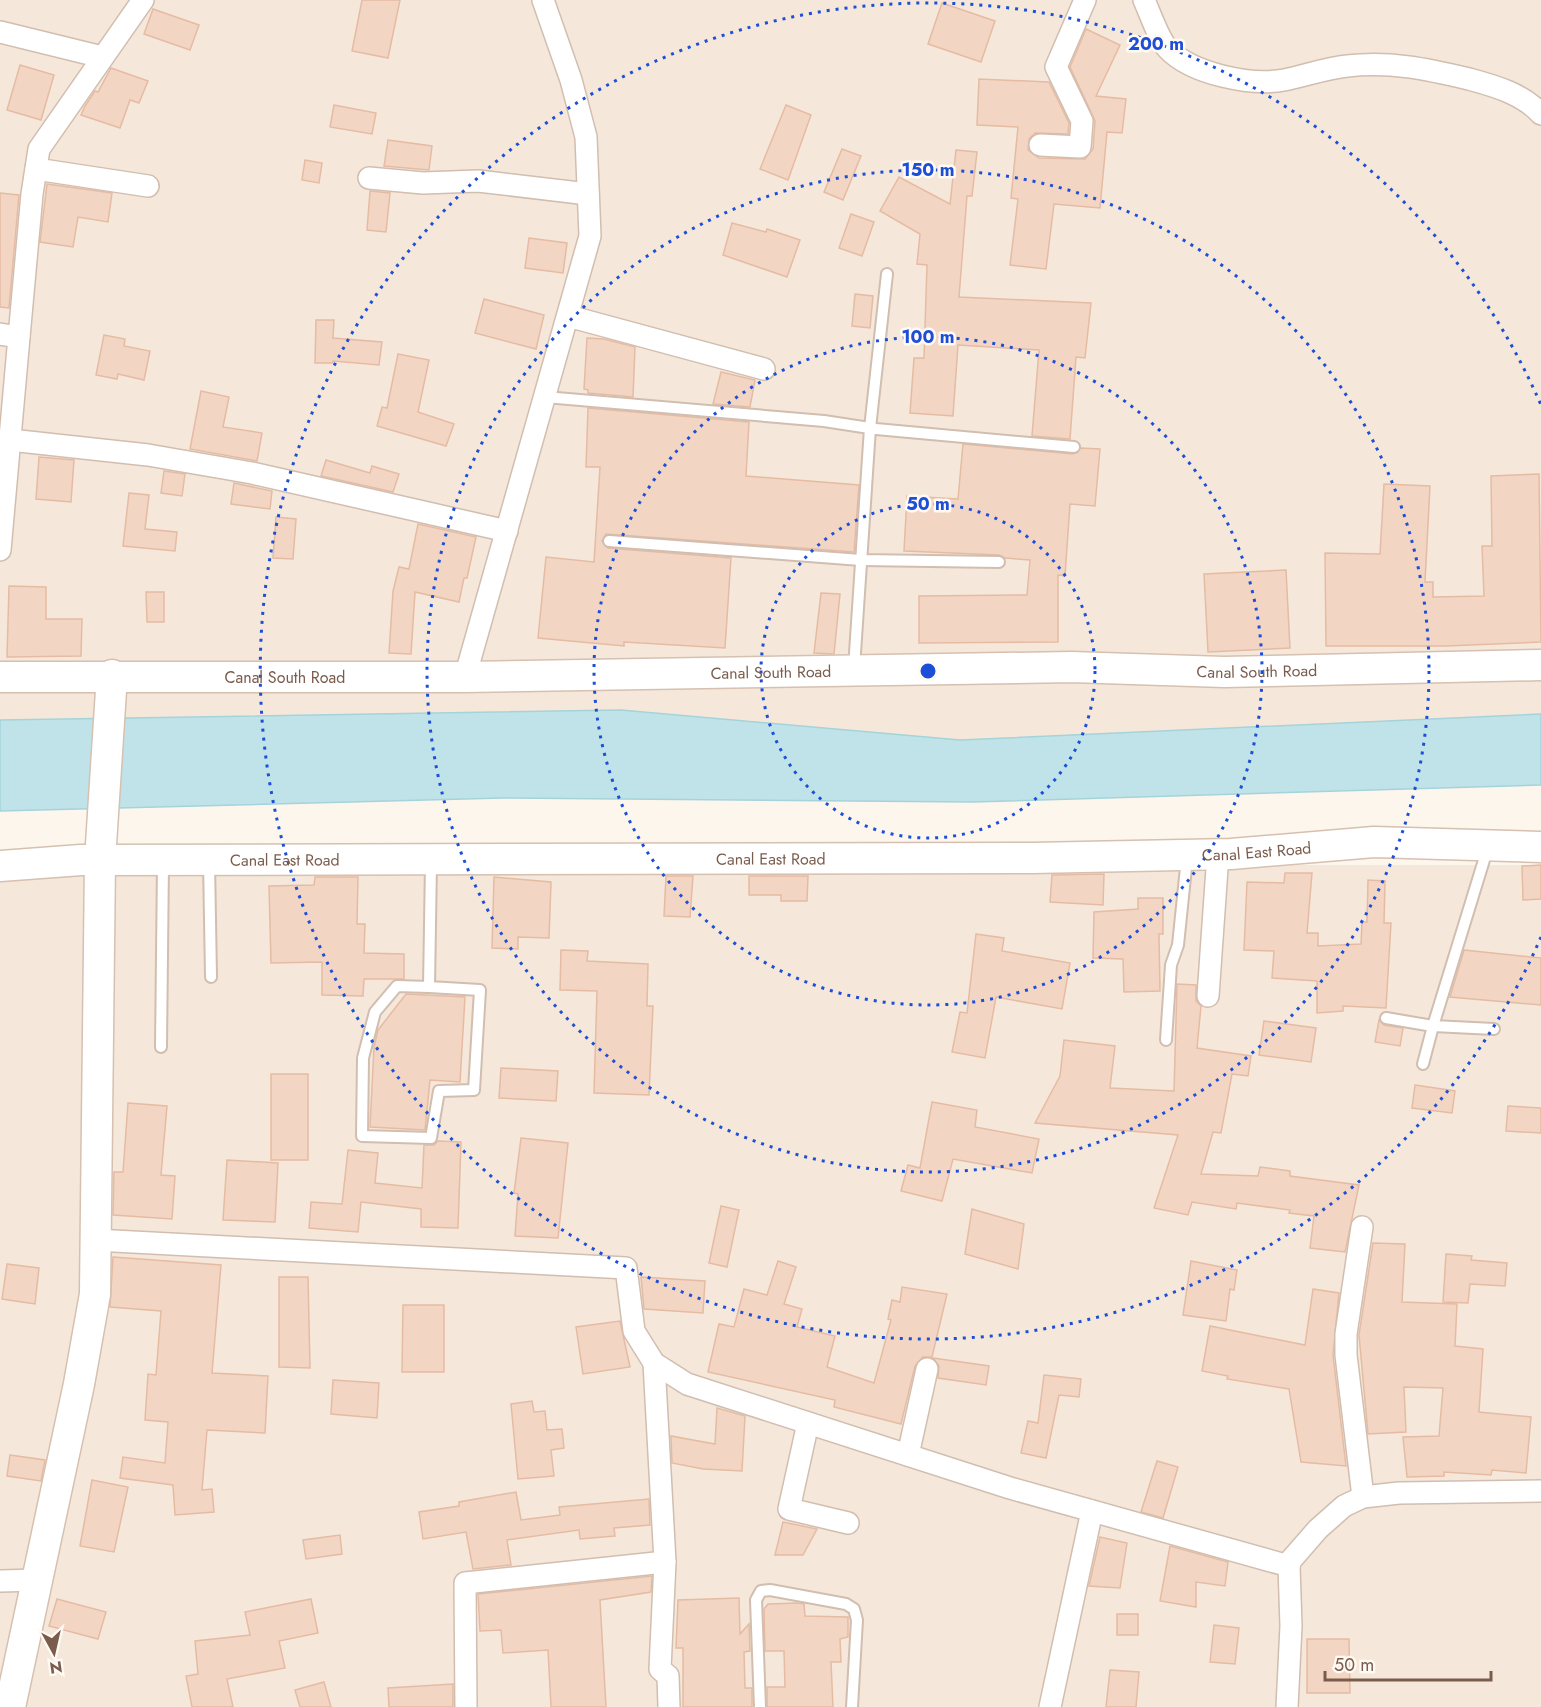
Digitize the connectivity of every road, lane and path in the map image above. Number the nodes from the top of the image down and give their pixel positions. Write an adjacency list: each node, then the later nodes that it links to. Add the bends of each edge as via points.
1 (143, 0): 6 (street)
2 (543, 0): 12 (street, via 586,137)
3 (1085, 0): 8 (street, via 1056,67 1082,121 1080,147)
4 (1144, 0): 7 (street, via 1167,49 1199,69 1230,78 1282,81 1344,66 1419,66 1497,86 1532,104)
5 (0, 32): 6 (street)
6 (102, 57): 9 (street, via 39,149)
7 (1541, 114)
8 (1040, 145)
9 (36, 169): 11 (street); 15 (street)
10 (369, 178): 12 (street, via 423,183 478,181)
11 (148, 186)
12 (588, 194): 14 (street, via 590,236)
13 (887, 274): 18 (lane)
14 (568, 316): 16 (street); 17 (street)
15 (10, 336): 19 (street)
16 (764, 369)
17 (545, 397): 18 (lane); 21 (street)
18 (870, 428): 20 (lane); 24 (lane)
19 (7, 429): 21 (street, via 252,473); 23 (street)
20 (1074, 447)
21 (507, 531): 30 (street)
22 (609, 541): 24 (lane)
23 (0, 550)
24 (861, 560): 25 (lane); 27 (lane)
25 (999, 562)
26 (1541, 665): 27 (street, Canal South Road, via 1224,672 1071,667)
27 (854, 672): 30 (street, Canal South Road)
28 (112, 675): 29 (street, Canal South Road); 30 (street, Canal South Road); 38 (street)
29 (0, 676)
30 (465, 677)
31 (1489, 844): 32 (street, Canal East Road); 33 (street, Canal East Road, via 1374,842); 44 (lane)
32 (1541, 847)
33 (1218, 854): 34 (street, Canal East Road); 42 (street)
34 (1187, 855): 37 (street, Canal East Road); 46 (lane, via 1178,945 1171,965)
35 (164, 859): 36 (street, Canal East Road); 38 (street, Canal East Road); 47 (lane)
36 (209, 859): 37 (street, Canal East Road); 40 (lane)
37 (431, 859): 41 (lane)
38 (100, 860): 39 (street, Canal East Road); 50 (street)
39 (0, 866)
40 (211, 977)
41 (429, 987): 41 (lane, via 397,986 375,1012 363,1058 362,1136 431,1138 439,1091 474,1090 480,990)
42 (1208, 996)
43 (1386, 1018): 44 (lane)
44 (1433, 1026): 45 (lane); 48 (lane)
45 (1494, 1029)
46 (1166, 1040)
47 (161, 1047)
48 (1423, 1064)
49 (1362, 1227): 56 (street, via 1346,1355)
50 (95, 1240): 51 (street, via 626,1268 634,1331); 61 (street, via 93,1305 80,1384)
51 (654, 1363): 53 (street, via 687,1384); 59 (street)
52 (927, 1369): 54 (street)
53 (808, 1423): 54 (street); 58 (street, via 789,1509)
54 (908, 1455): 57 (street)
55 (1541, 1491): 56 (street)
56 (1363, 1497): 60 (street, via 1344,1506 1318,1529)
57 (1092, 1511): 60 (street); 68 (street)
58 (848, 1523)
59 (665, 1562): 64 (street, via 465,1583); 65 (street, via 660,1669 668,1676)
60 (1289, 1566): 69 (street)
61 (37, 1580): 62 (street); 63 (street)
62 (0, 1581)
63 (10, 1707)
64 (466, 1707)
65 (669, 1707)
66 (760, 1707): 67 (lane, via 756,1600 761,1591 771,1590 846,1604 854,1609)
67 (852, 1707)
68 (1050, 1707)
69 (1287, 1707)

